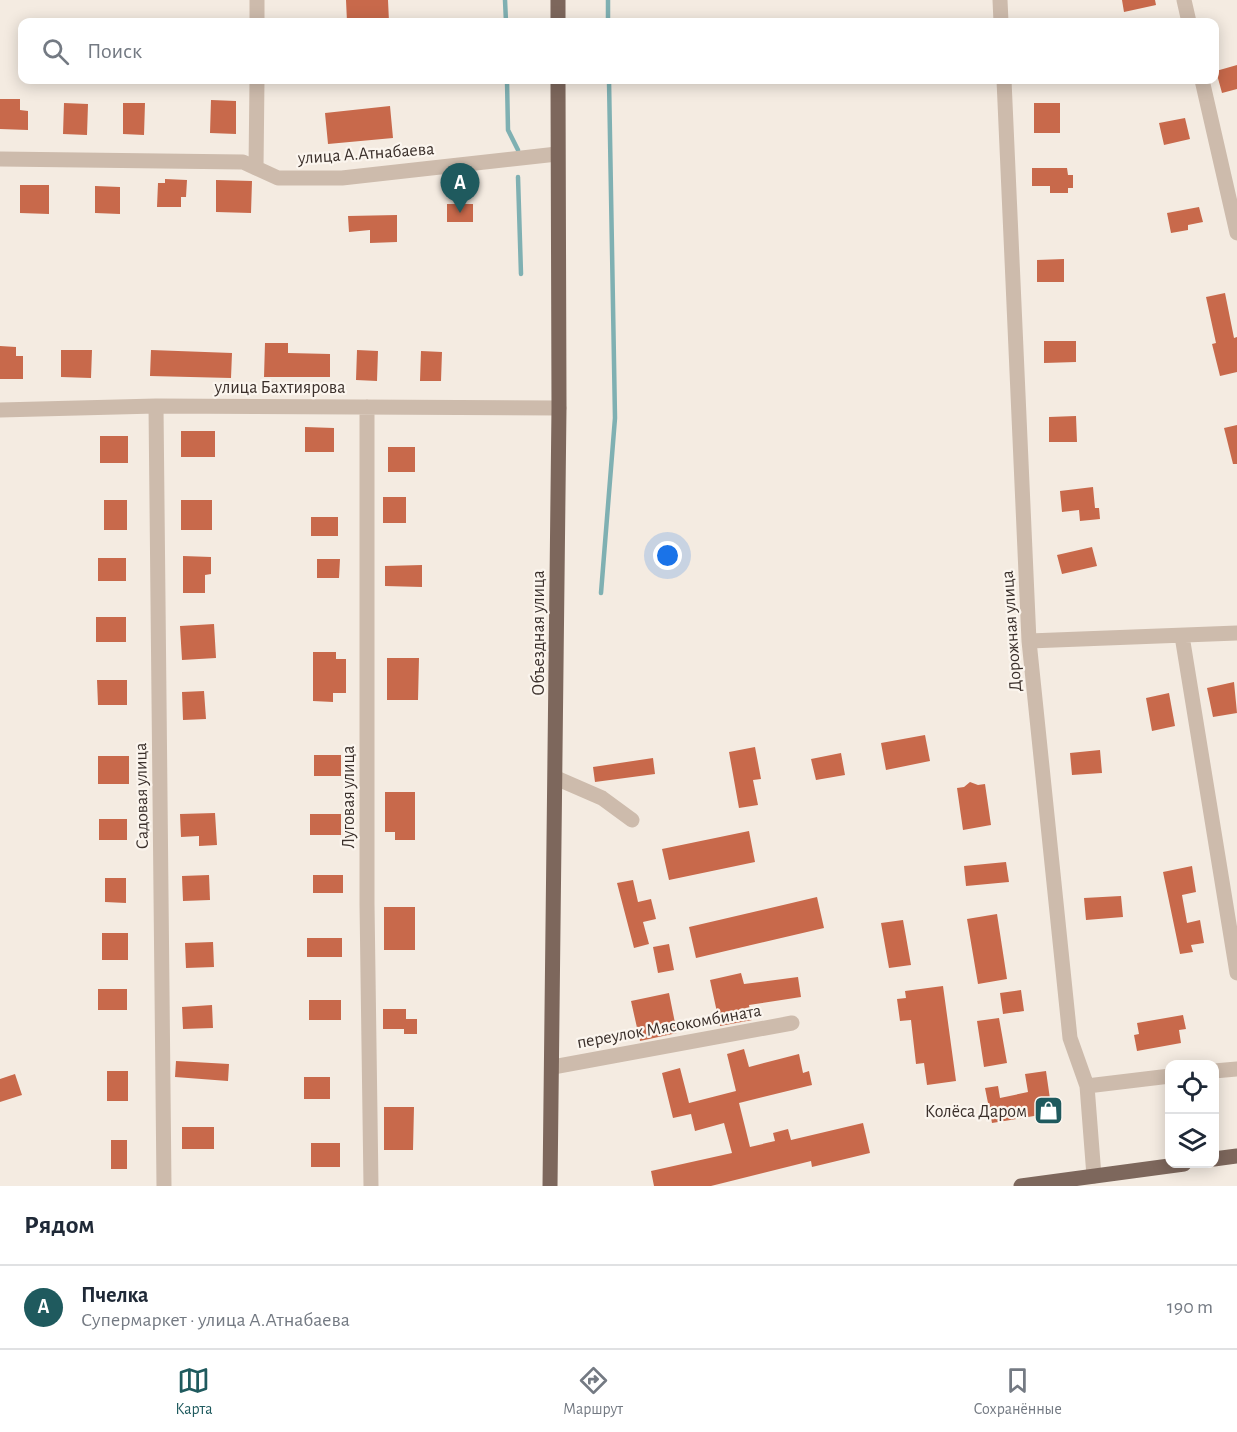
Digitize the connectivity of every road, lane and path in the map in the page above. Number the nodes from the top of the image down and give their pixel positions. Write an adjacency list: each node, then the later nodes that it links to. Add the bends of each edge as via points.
1 (257, 0): 5 (street)
2 (558, 0): 6 (main road)
3 (1000, 0): 7 (street)
4 (1184, 0): 8 (street)
5 (257, 18)
6 (558, 18)
7 (1001, 18)
8 (1188, 18)
9 (257, 84): 15 (street)
10 (558, 84): 13 (main road, Объездная улица)
11 (1004, 84): 23 (street, Дорожная улица)
12 (1203, 84): 16 (street)
13 (557, 154): 15 (street, улица А.Атнабаева, via 342,178 278,178); 19 (main road, Объездная улица)
14 (0, 159): 15 (street, улица А.Атнабаева, via 243,162)
15 (256, 168)
16 (1237, 233)
17 (156, 406): 18 (street, улица Бахтиярова); 20 (street, улица Бахтиярова); 37 (street, Садовая улица)
18 (367, 407): 19 (street, улица Бахтиярова); 38 (street, Луговая улица)
19 (560, 408): 24 (main road, Объездная улица)
20 (0, 410)
21 (1237, 633): 22 (street)
22 (1182, 636): 23 (street); 26 (street)
23 (1029, 641): 32 (street, Дорожная улица, via 1070,1038)
24 (556, 778): 25 (street, via 602,798); 28 (main road, Объездная улица)
25 (632, 820)
26 (1237, 973)
27 (792, 1023): 28 (street, переулок Мясокомбината)
28 (553, 1067): 39 (main road, Объездная улица)
29 (1237, 1069): 30 (street)
30 (1219, 1071)
31 (1165, 1077): 32 (street)
32 (1087, 1086): 36 (street, Дорожная улица)
33 (1237, 1156): 34 (main road)
34 (1219, 1158)
35 (1165, 1167): 36 (main road)
36 (1094, 1176): 40 (main road)
37 (164, 1186)
38 (371, 1186)
39 (550, 1186)
40 (1021, 1186)

